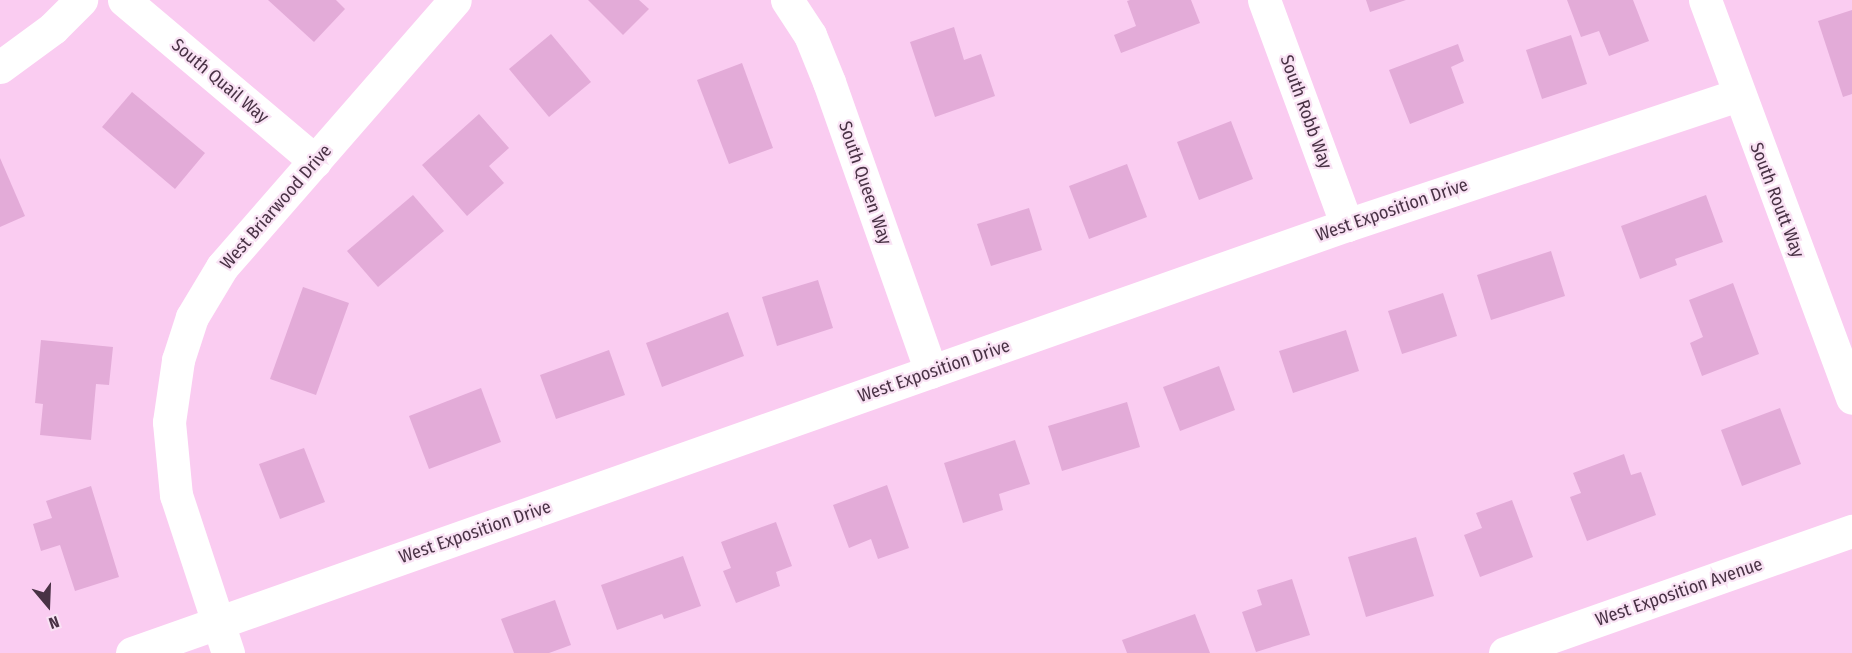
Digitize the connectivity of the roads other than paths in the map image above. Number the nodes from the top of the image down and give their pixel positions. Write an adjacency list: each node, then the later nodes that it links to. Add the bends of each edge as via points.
1 (81, 0): 7 (street, via 53,28)
2 (124, 0): 9 (street, South Quail Way)
3 (455, 0): 9 (street, West Briarwood Drive)
4 (787, 0): 11 (street, South Queen Way, via 810,35 829,82)
5 (1264, 0): 10 (street, South Robb Way)
6 (1705, 0): 8 (street, South Routt Way)
7 (0, 67)
8 (1737, 95): 10 (street, West Exposition Drive); 12 (street, South Routt Way)
9 (315, 161): 14 (street, West Briarwood Drive, via 222,267 192,317 178,360 169,422 176,495)
10 (1347, 225): 11 (street, West Exposition Drive)
11 (931, 372): 14 (street, West Exposition Drive)
12 (1852, 398)
13 (1852, 531): 16 (street, West Exposition Avenue)
14 (223, 638): 15 (street, West Exposition Drive)
15 (132, 653)
16 (1505, 653)

